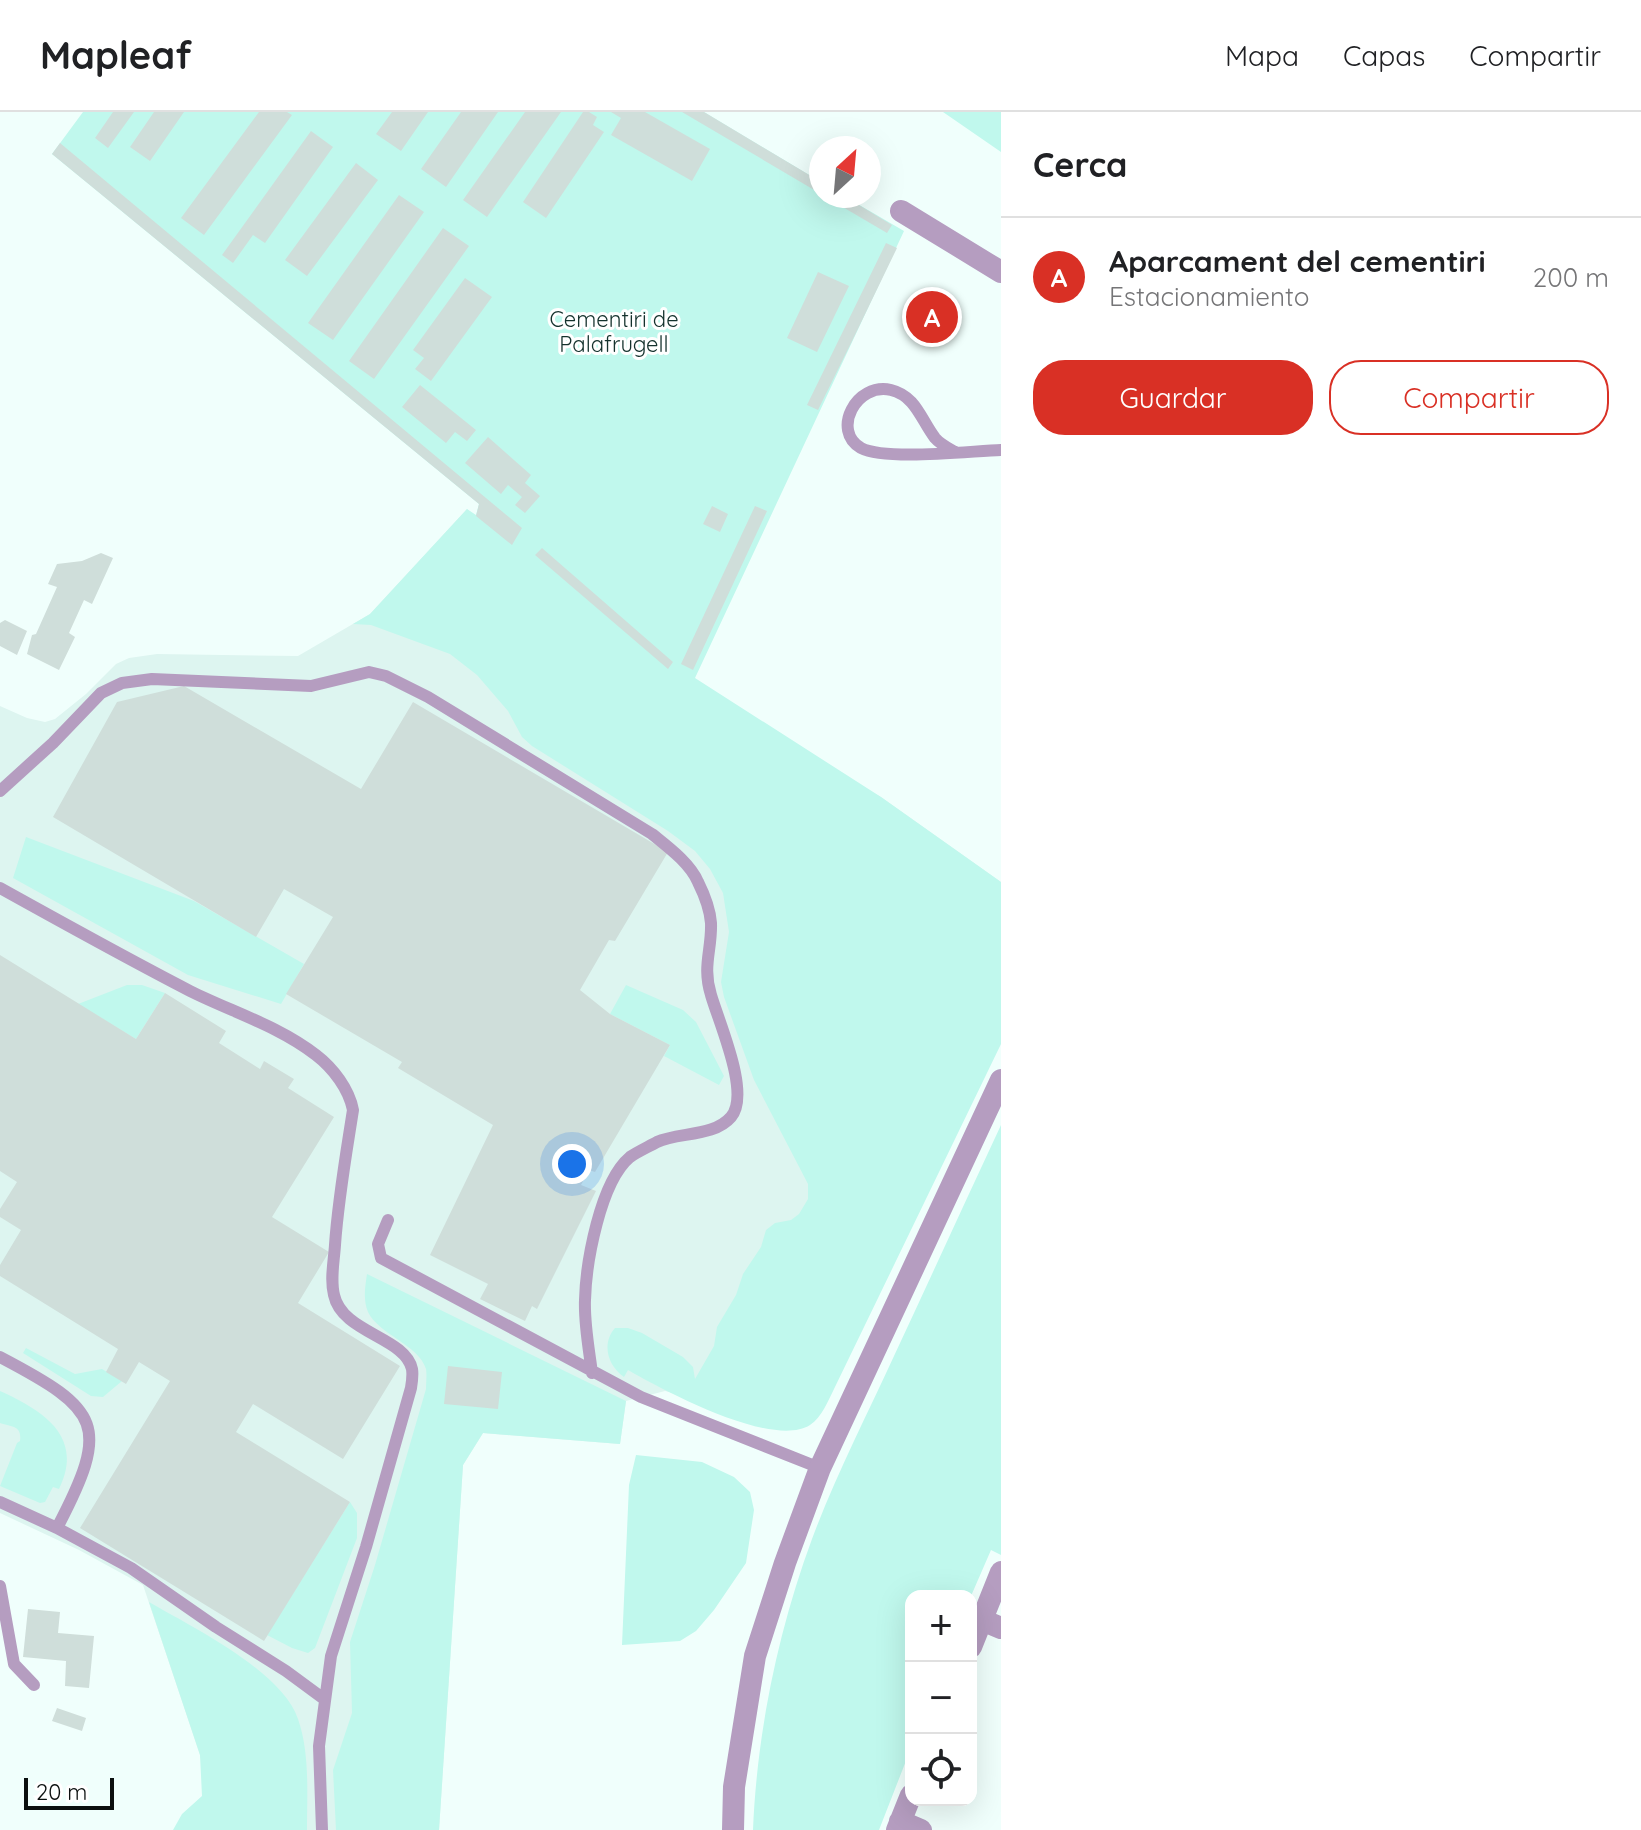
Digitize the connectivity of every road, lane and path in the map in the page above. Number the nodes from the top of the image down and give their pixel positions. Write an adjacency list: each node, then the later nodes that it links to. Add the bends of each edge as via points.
1 (901, 211): 2 (street)
2 (1001, 272)
3 (1001, 450): 4 (lane)
4 (955, 452): 4 (lane, via 869,451 850,436 850,413 863,394 889,389 916,406 934,437)
5 (0, 791): 10 (lane, via 101,693 122,683 152,679 311,686 369,672 428,697 652,834 673,853 697,878 705,900 711,923 707,983 739,1100 732,1117 719,1126 660,1141 630,1157 617,1172 588,1267 585,1303)
6 (0, 888): 19 (lane, via 192,992 279,1031 325,1062 351,1100 338,1204 334,1297 352,1322 408,1360 412,1371 331,1656)
7 (1001, 1080): 11 (street)
8 (388, 1220): 10 (lane, via 378,1244 381,1258)
9 (0, 1357): 13 (lane, via 62,1392 88,1422 84,1475)
10 (592, 1373): 11 (lane)
11 (820, 1468): 23 (street, via 755,1656 734,1787)
12 (0, 1502): 13 (lane)
13 (57, 1528): 19 (lane, via 131,1568)
14 (1001, 1572): 16 (street)
15 (0, 1586): 18 (lane, via 14,1664)
16 (991, 1624): 17 (street)
17 (977, 1640)
18 (34, 1685)
19 (324, 1699): 22 (lane, via 318,1766)
20 (909, 1806): 21 (street)
21 (906, 1827)
22 (322, 1830)
23 (733, 1830)

